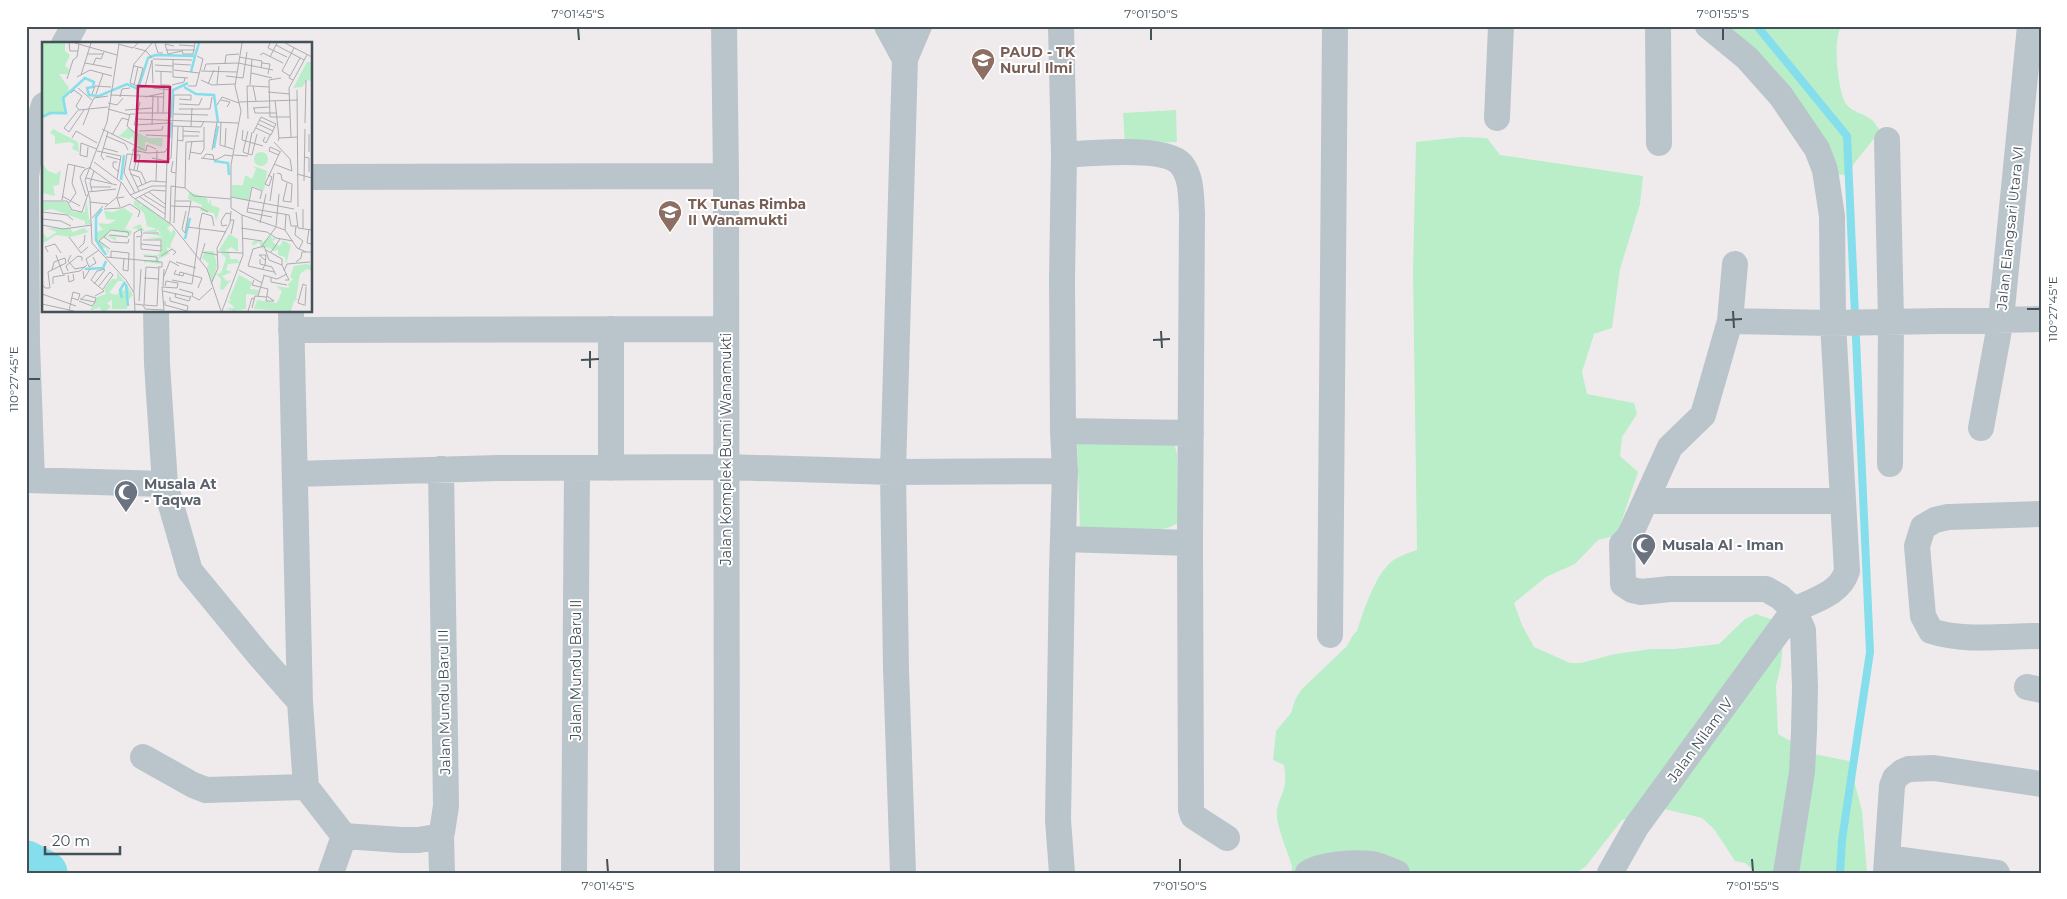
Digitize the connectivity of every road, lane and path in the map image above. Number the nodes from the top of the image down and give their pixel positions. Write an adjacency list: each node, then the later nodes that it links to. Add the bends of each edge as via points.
1 (74, 26): 11 (street)
2 (724, 26): 18 (street, Jalan Komplek Bumi Wanamukti)
3 (887, 26): 12 (street)
4 (918, 26): 12 (street)
5 (1061, 26): 17 (street)
6 (1335, 26): 50 (street)
7 (1501, 26): 14 (street)
8 (1658, 26): 16 (street)
9 (1708, 26): 28 (street, via 1747,58 1781,96 1817,149 1825,170 1832,216)
10 (2030, 26): 24 (street, Jalan Elangsari Utara VI)
11 (65, 42)
12 (905, 59): 39 (street)
13 (42, 111): 19 (street, via 30,149)
14 (1497, 118)
15 (1888, 140): 28 (street)
16 (1658, 143)
17 (1064, 154): 32 (street); 33 (street, via 1120,152 1167,155 1181,164 1189,179 1192,213)
18 (726, 176): 21 (street); 29 (street, Jalan Komplek Bumi Wanamukti)
19 (26, 177): 20 (street); 42 (street)
20 (42, 177)
21 (312, 177)
22 (1735, 264): 27 (street)
23 (156, 312): 43 (street)
24 (2001, 319): 25 (street); 28 (street); 31 (street, Jalan Elangsari Utara VI)
25 (2041, 319)
26 (291, 321): 30 (street); 41 (street)
27 (1730, 322): 28 (street); 44 (street, via 1703,415 1670,447)
28 (1861, 322): 34 (street); 45 (street)
29 (726, 328): 30 (street); 35 (street, Jalan Komplek Bumi Wanamukti)
30 (611, 329): 37 (street)
31 (1981, 428)
32 (1063, 431): 33 (street); 40 (street)
33 (1191, 433): 48 (street)
34 (1890, 464)
35 (726, 467): 37 (street); 39 (street); 63 (street, Jalan Komplek Bumi Wanamukti)
36 (578, 468): 37 (street); 38 (street); 62 (street, Jalan Mundu Baru II)
37 (611, 468)
38 (441, 469): 41 (street); 57 (street, Jalan Mundu Baru III, via 446,806)
39 (893, 472): 40 (street); 64 (street)
40 (1066, 472): 47 (street)
41 (295, 474): 52 (street)
42 (29, 480): 43 (street)
43 (165, 484): 52 (street, via 190,571)
44 (1648, 500): 45 (street); 49 (street, via 1622,544 1623,584 1641,592 1670,589 1766,590)
45 (1842, 501): 49 (street, via 1848,560 1845,579 1834,591)
46 (2041, 514): 51 (street, via 1935,520 1923,527 1917,546 1923,616 1931,631 1961,637)
47 (1063, 540): 48 (street); 65 (street, via 1058,820)
48 (1190, 543): 58 (street, via 1192,810 1193,816)
49 (1794, 610): 68 (street, Jalan Nilam IV, via 1636,827); 69 (street, via 1803,630 1805,696 1802,772)
50 (1330, 635)
51 (2041, 636)
52 (300, 702): 55 (street)
53 (143, 757): 55 (street, via 206,790)
54 (2041, 784): 59 (street, via 1934,768 1910,769 1895,778 1892,786)
55 (306, 787): 56 (street)
56 (344, 836): 57 (street, via 419,840); 60 (street)
57 (441, 836): 61 (street, Jalan Mundu Baru III)
58 (1227, 838)
59 (1887, 865): 70 (street)
60 (331, 873)
61 (442, 873)
62 (574, 873)
63 (728, 873)
64 (903, 873)
65 (1062, 873)
66 (1308, 873): 67 (street, via 1335,865 1371,864)
67 (1397, 873)
68 (1610, 873)
69 (1786, 873)
70 (1997, 873)

